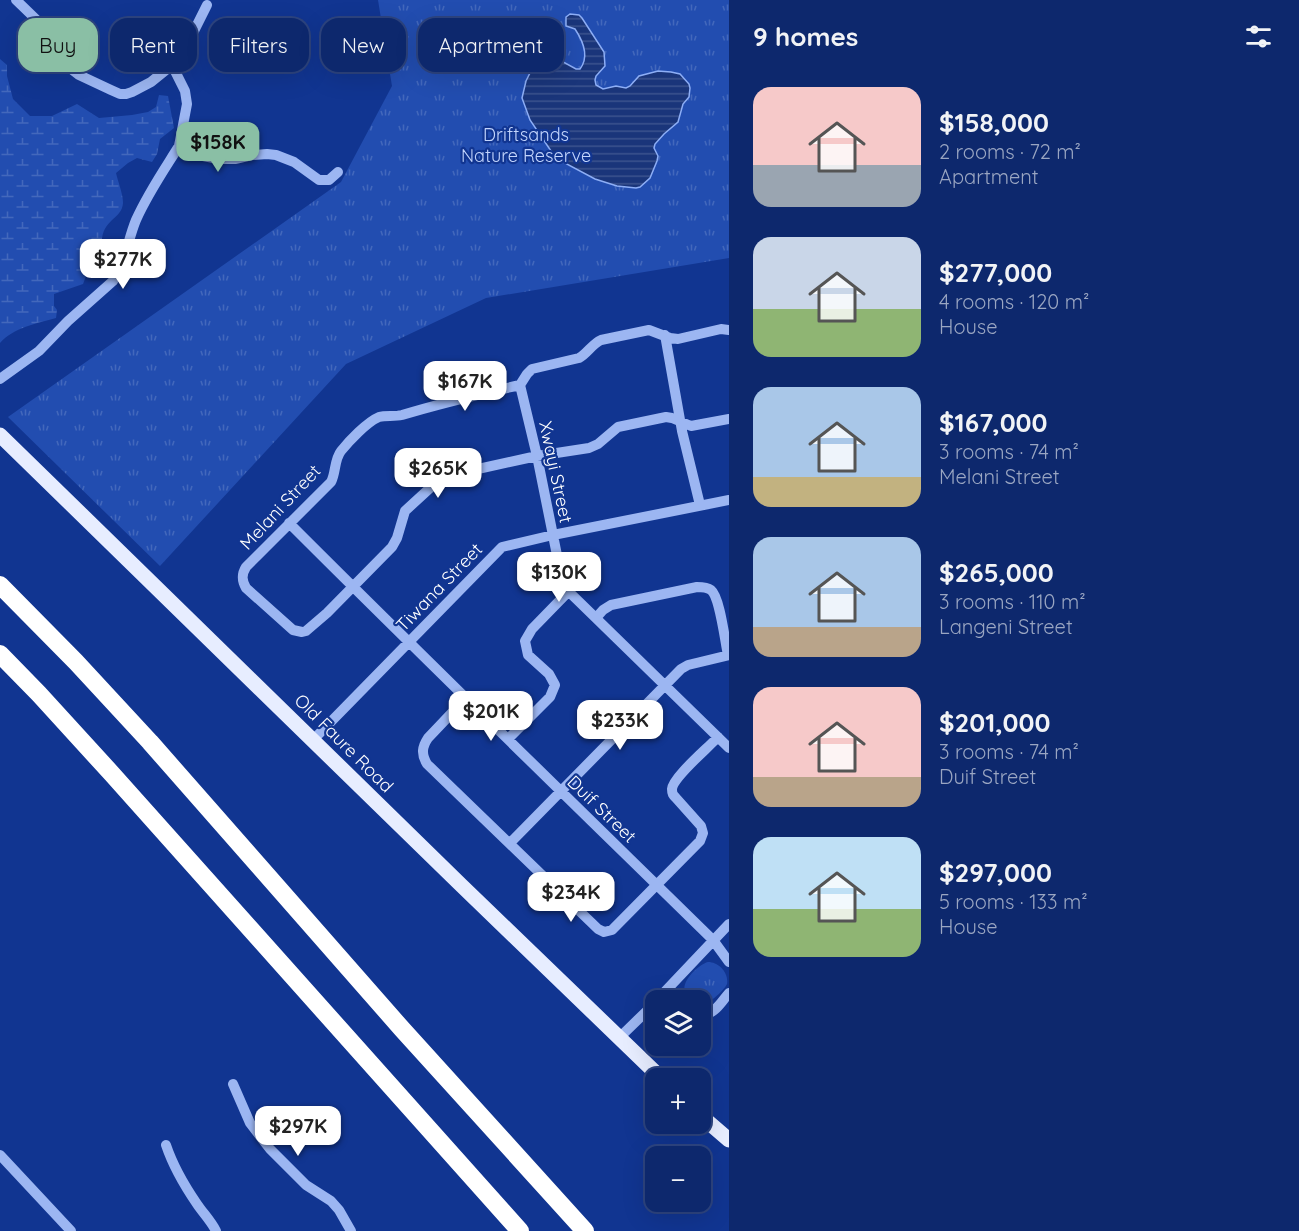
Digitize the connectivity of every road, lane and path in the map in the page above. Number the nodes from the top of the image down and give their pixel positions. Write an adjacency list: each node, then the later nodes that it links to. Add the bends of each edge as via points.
1 (16, 0): 4 (street, via 45,28 63,61 79,75 120,94 132,92)
2 (207, 5): 3 (street)
3 (197, 25)
4 (163, 72)
5 (175, 72): 6 (street, via 188,104)
6 (179, 146): 7 (street, via 219,159 276,155 319,180 329,180); 10 (street, via 147,197 113,281 39,351)
7 (338, 172)
8 (729, 330): 9 (street, Melani Street, via 678,339)
9 (665, 335): 11 (street, Melani Street, via 649,330 601,340 579,358 534,368); 13 (street)
10 (0, 379)
11 (520, 385): 15 (street, Xwayi Street); 18 (street, Melani Street, via 377,418 341,451 331,482)
12 (729, 419): 13 (street, via 696,426)
13 (680, 422): 15 (street, via 666,417 620,426 594,446); 17 (street)
14 (0, 435): 31 (main road, Old Faure Road)
15 (537, 456): 19 (street, Xwayi Street); 21 (street, via 442,477 407,508 392,547)
16 (729, 500): 17 (street, Tiwana Street)
17 (700, 505): 19 (street, Tiwana Street)
18 (289, 523): 21 (street, Duif Street); 21 (street, Melani Street, via 246,567 242,578 245,586 292,630 302,632 310,629)
19 (553, 535): 22 (street, Xwayi Street); 24 (street, Tiwana Street, via 502,547)
20 (0, 585): 54 (highway, via 150,742)
21 (352, 587): 24 (street, Duif Street)
22 (568, 592): 23 (street, Xwayi Street); 30 (street, via 525,641 528,655 555,685 550,697)
23 (596, 618): 26 (street, via 611,605 706,588 717,600); 27 (street, Xwayi Street)
24 (408, 643): 28 (street, Duif Street); 31 (street, Tiwana Street)
25 (0, 654): 53 (highway)
26 (728, 655): 27 (street, via 686,666)
27 (664, 686): 29 (street, Xwayi Street); 33 (street)
28 (465, 699): 30 (street, Duif Street); 34 (street, via 428,738 424,758)
29 (718, 737): 32 (street, Xwayi Street); 35 (street, via 672,789 701,826 702,837)
30 (508, 739): 33 (street, Duif Street)
31 (313, 740): 43 (main road, Old Faure Road)
32 (729, 748)
33 (561, 792): 34 (street); 35 (street, Duif Street)
34 (510, 843): 35 (street, via 601,931 612,930)
35 (657, 885): 37 (street, Duif Street)
36 (729, 924): 37 (street)
37 (713, 940): 38 (street, Duif Street); 39 (street)
38 (729, 962)
39 (667, 990)
40 (729, 993): 42 (street)
41 (645, 1012): 43 (street)
42 (711, 1013)
43 (619, 1038): 44 (main road, Old Faure Road)
44 (650, 1068)
45 (233, 1084): 52 (street, via 254,1130 306,1185 331,1201)
46 (711, 1124): 47 (main road)
47 (729, 1140)
48 (166, 1145): 51 (street, via 180,1178)
49 (0, 1155): 50 (street)
50 (71, 1231)
51 (216, 1231)
52 (351, 1231)
53 (520, 1231)
54 (585, 1231)

